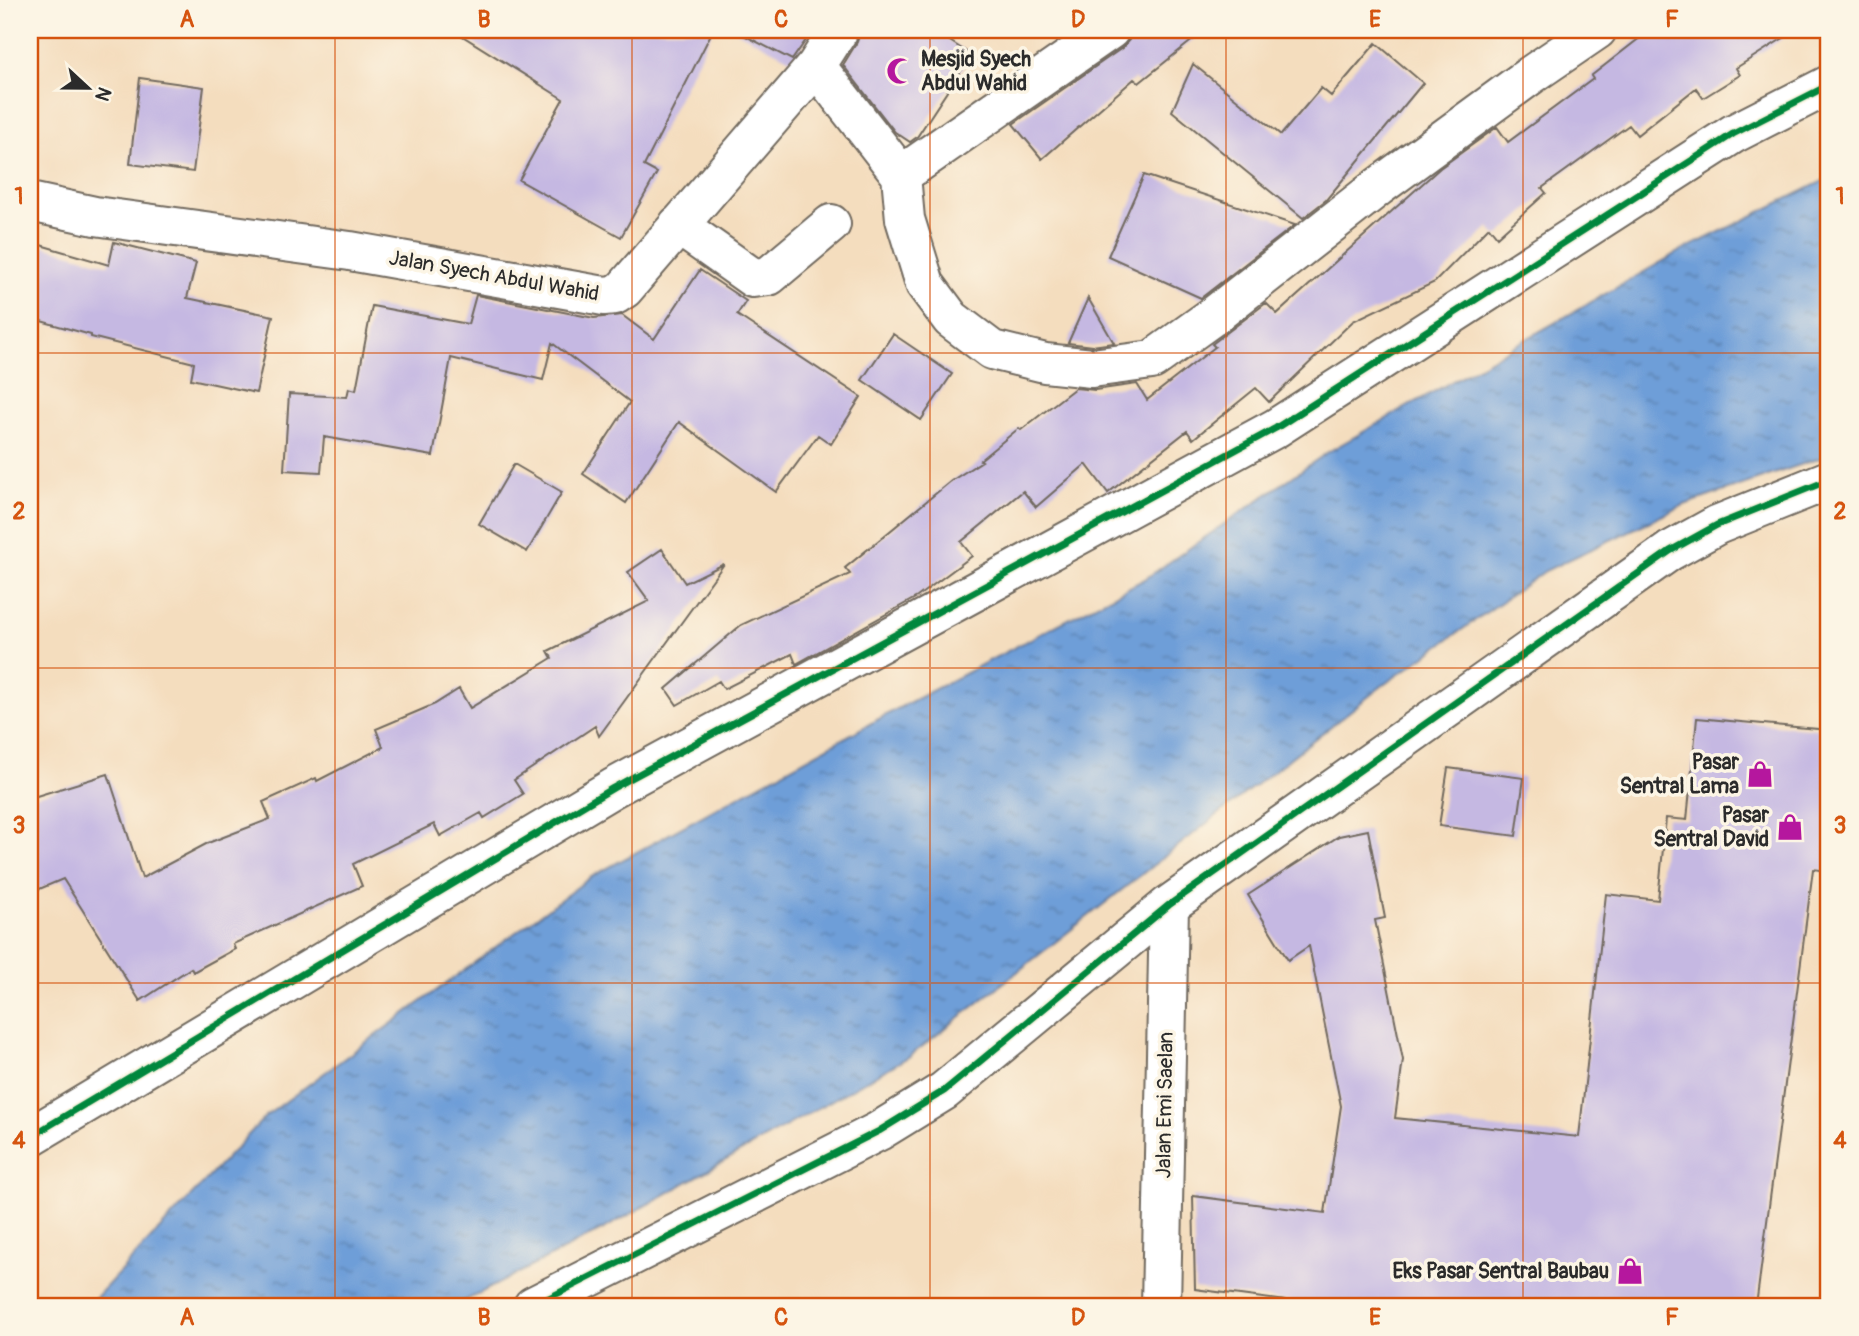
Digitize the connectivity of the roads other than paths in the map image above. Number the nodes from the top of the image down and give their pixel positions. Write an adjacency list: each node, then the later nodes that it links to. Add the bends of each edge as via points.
1 (839, 30): 4 (street, Jalan Syech Abdul Wahid)
2 (1111, 30): 6 (street)
3 (1597, 30): 6 (street, via 1378,187 1152,360 1092,368 992,350 951,319 925,284 905,219)
4 (816, 66): 6 (street); 9 (street, Jalan Syech Abdul Wahid)
5 (1829, 85): 12 (street, via 1733,134 1276,428 613,788)
6 (901, 175)
7 (30, 202): 9 (street, Jalan Syech Abdul Wahid, via 604,296 624,289)
8 (831, 224): 9 (street, via 761,279 753,278)
9 (678, 225)
10 (1829, 480): 11 (street, via 1717,525 1670,551)
11 (1169, 905): 13 (street, via 944,1091 879,1131); 14 (street, Jalan Emi Saelan)
12 (30, 1137)
13 (533, 1306)
14 (1161, 1306)

